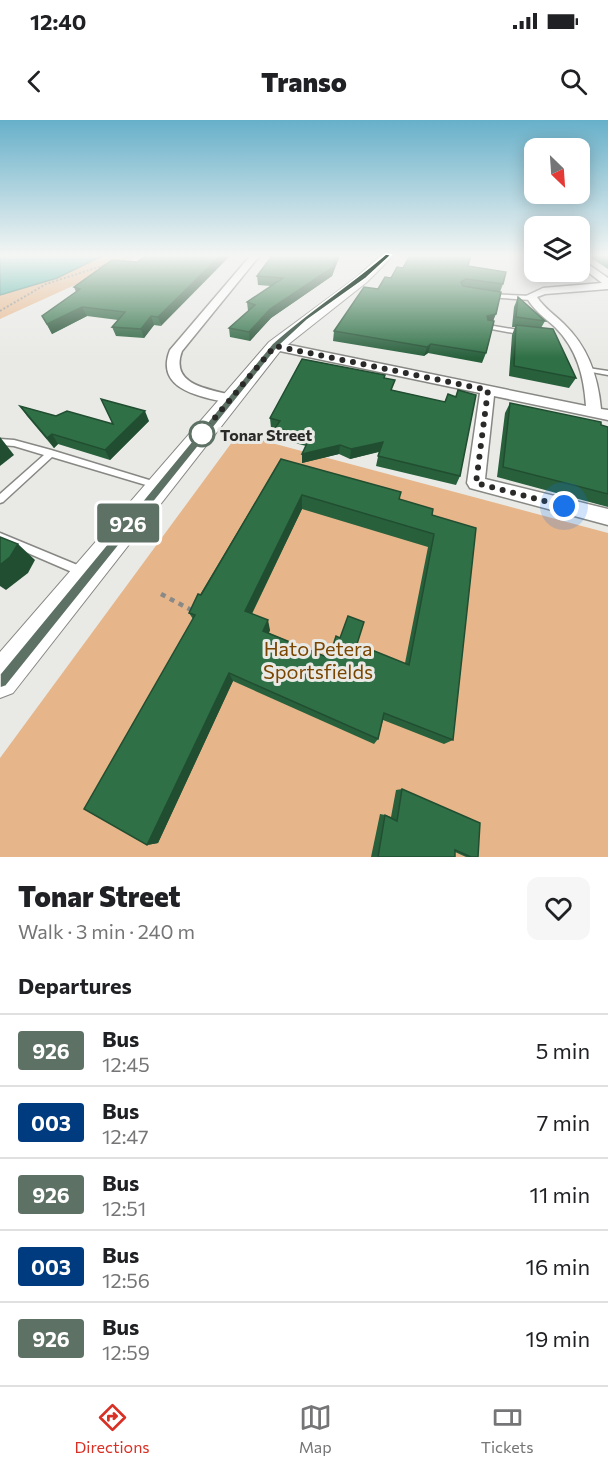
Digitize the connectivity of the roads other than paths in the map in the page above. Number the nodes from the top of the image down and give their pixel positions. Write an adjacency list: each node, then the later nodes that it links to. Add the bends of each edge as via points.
1 (227, 289): 12 (street, via 176,350 171,363 179,382)
2 (345, 289): 8 (main road, via 304,318)
3 (552, 289): 5 (street, via 532,294)
4 (482, 295): 5 (lane)
5 (531, 298): 9 (street, via 583,355)
6 (488, 327): 7 (lane)
7 (535, 335)
8 (275, 346): 11 (street); 12 (main road)
9 (588, 370): 10 (lane); 13 (street)
10 (608, 373)
11 (488, 390): 13 (street); 18 (street, via 476,483)
12 (230, 399): 16 (main road)
13 (601, 414)
14 (0, 442): 15 (lane)
15 (51, 453): 16 (lane); 17 (lane)
16 (159, 486): 20 (main road)
17 (0, 499)
18 (608, 517)
19 (0, 537): 20 (lane)
20 (87, 574): 21 (main road)
21 (0, 680)

